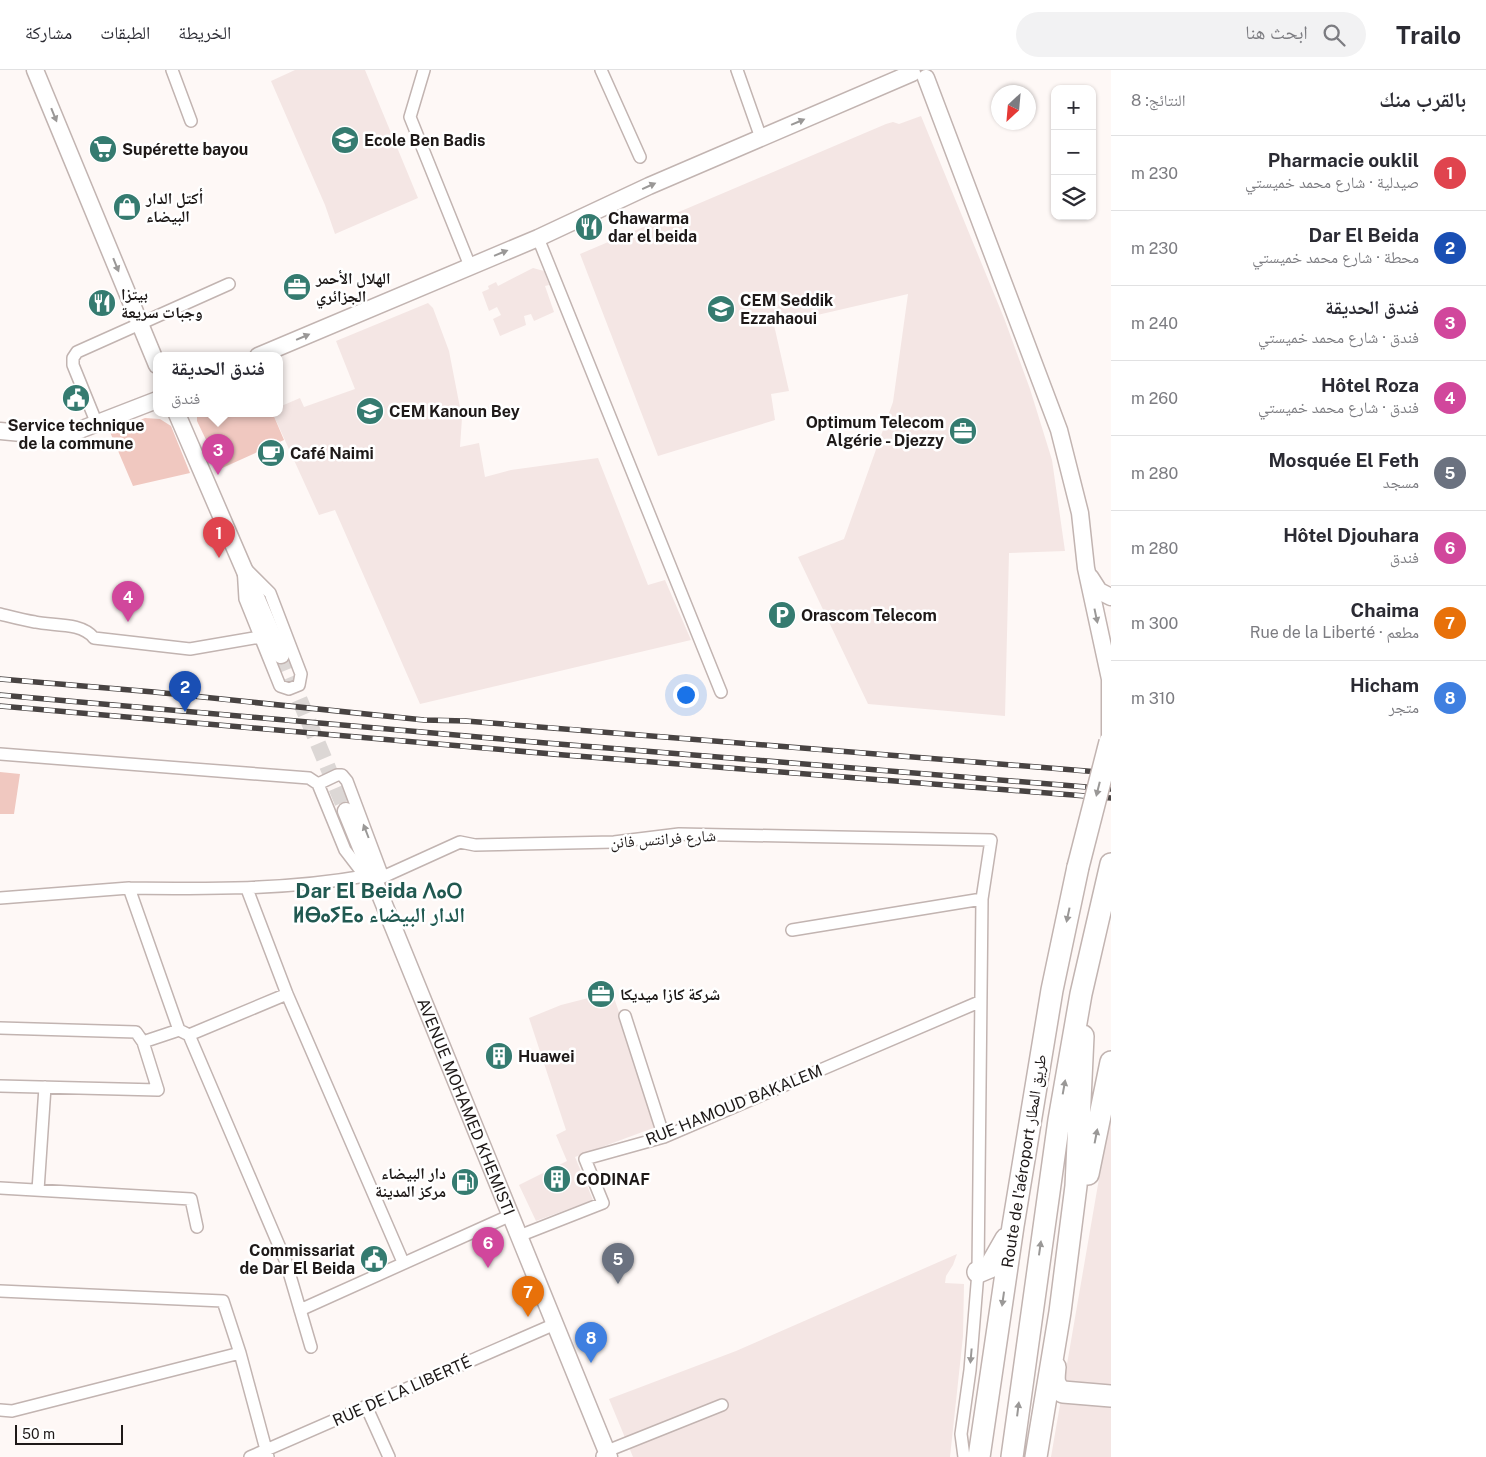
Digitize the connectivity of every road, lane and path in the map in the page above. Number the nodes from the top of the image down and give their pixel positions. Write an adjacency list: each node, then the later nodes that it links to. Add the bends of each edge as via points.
1 (35, 70): 13 (main road, one-way to 13)
2 (172, 70): 7 (street)
3 (424, 70): 11 (street, via 410,117)
4 (601, 70): 9 (street)
5 (737, 70): 8 (street)
6 (921, 73): 8 (main road, one-way to 6); 21 (main road, via 1058,430 1080,513)
7 (192, 120)
8 (761, 138): 10 (main road, one-way to 8)
9 (640, 157)
10 (538, 238): 11 (main road, one-way to 10); 26 (street)
11 (470, 266): 14 (main road, one-way to 11)
12 (229, 284): 13 (street)
13 (140, 323): 15 (main road); 18 (street, via 77,352 73,358 73,366)
14 (267, 352)
15 (153, 354)
16 (153, 402): 18 (main road)
17 (178, 417): 20 (main road)
18 (97, 424): 19 (main road, via 53,436)
19 (0, 431)
20 (243, 566): 24 (street, via 245,599); 24 (street, via 270,593 301,674 299,685 289,689 280,686); 25 (main road)
21 (1086, 568): 22 (main road, via 1099,592); 27 (main road, one-way to 27, via 1110,679)
22 (1111, 597)
23 (0, 614): 24 (street, via 75,628 90,632 94,638 190,649)
24 (260, 637)
25 (281, 655)
26 (721, 692)
27 (1110, 740): 52 (highway, Route de l'aéroport طريق المطار, one-way to 52, bridge, via 1052,990)
28 (0, 754): 29 (street, via 299,776)
29 (318, 784): 32 (street, via 345,850); 32 (street, one-way to 29, via 347,781 337,775)
30 (346, 811): 32 (main road, AVENUE MOHAMED KHEMISTI)
31 (1111, 866): 39 (highway, Route de l'aéroport طريق المطار)
32 (374, 878): 34 (street, شارع فرانتس فانن); 36 (street, شارع فرانتس فانن, via 460,842 475,845 614,842 679,834 991,840); 51 (main road, AVENUE MOHAMED KHEMISTI)
33 (129, 888): 34 (street, شارع فرانتس فانن); 35 (street, شارع فرانتس فانن); 43 (street)
34 (247, 889): 38 (street)
35 (0, 898)
36 (982, 899): 37 (street); 40 (street)
37 (792, 930)
38 (287, 994): 43 (street); 55 (street)
39 (1081, 994): 56 (highway, via 1084,1054 1080,1131); 75 (highway, Route de l'aéroport طريق المطار, one-way to 39, via 1059,1120)
40 (979, 1002): 48 (street, RUE HAMOUD BAKALEM); 57 (street)
41 (625, 1016): 48 (street)
42 (0, 1028): 44 (street, via 136,1032)
43 (184, 1032): 44 (street); 59 (street, via 286,1262)
44 (143, 1042): 47 (street, via 158,1090)
45 (1111, 1062): 56 (highway, one-way to 45, via 1076,1242)
46 (0, 1086): 47 (street)
47 (45, 1087): 50 (street)
48 (664, 1137): 54 (street, RUE HAMOUD BAKALEM, via 585,1159 603,1204)
49 (0, 1188): 50 (street)
50 (38, 1190): 53 (street, via 191,1199)
51 (510, 1215): 54 (main road, AVENUE MOHAMED KHEMISTI); 55 (street)
52 (1013, 1226): 57 (highway, via 993,1264); 74 (highway, Route de l'aéroport طريق المطار, one-way to 74)
53 (197, 1227)
54 (519, 1236): 61 (main road, AVENUE MOHAMED KHEMISTI)
55 (404, 1262): 59 (street)
56 (1065, 1268): 60 (highway)
57 (978, 1272): 73 (street, one-way to 73, via 961,1434)
58 (0, 1291): 63 (street, via 223,1301)
59 (300, 1310): 62 (street)
60 (1060, 1312): 64 (highway, via 1062,1324 1055,1386 1063,1392); 76 (highway)
61 (555, 1324): 67 (street, RUE DE LA LIBERTÉ); 70 (main road, AVENUE MOHAMED KHEMISTI)
62 (311, 1347)
63 (240, 1353): 68 (street, via 12,1412); 69 (street)
64 (1111, 1396)
65 (1111, 1404): 77 (highway, via 1062,1400 1053,1403 1047,1410)
66 (722, 1405): 70 (street)
67 (366, 1406): 69 (street, RUE DE LA LIBERTÉ); 72 (street)
68 (0, 1410)
69 (267, 1454): 71 (street, RUE DE LA LIBERTÉ)
70 (605, 1455)
71 (250, 1457)
72 (389, 1457)
73 (964, 1457)
74 (979, 1457)
75 (1012, 1457)
76 (1036, 1457)
77 (1040, 1457)

